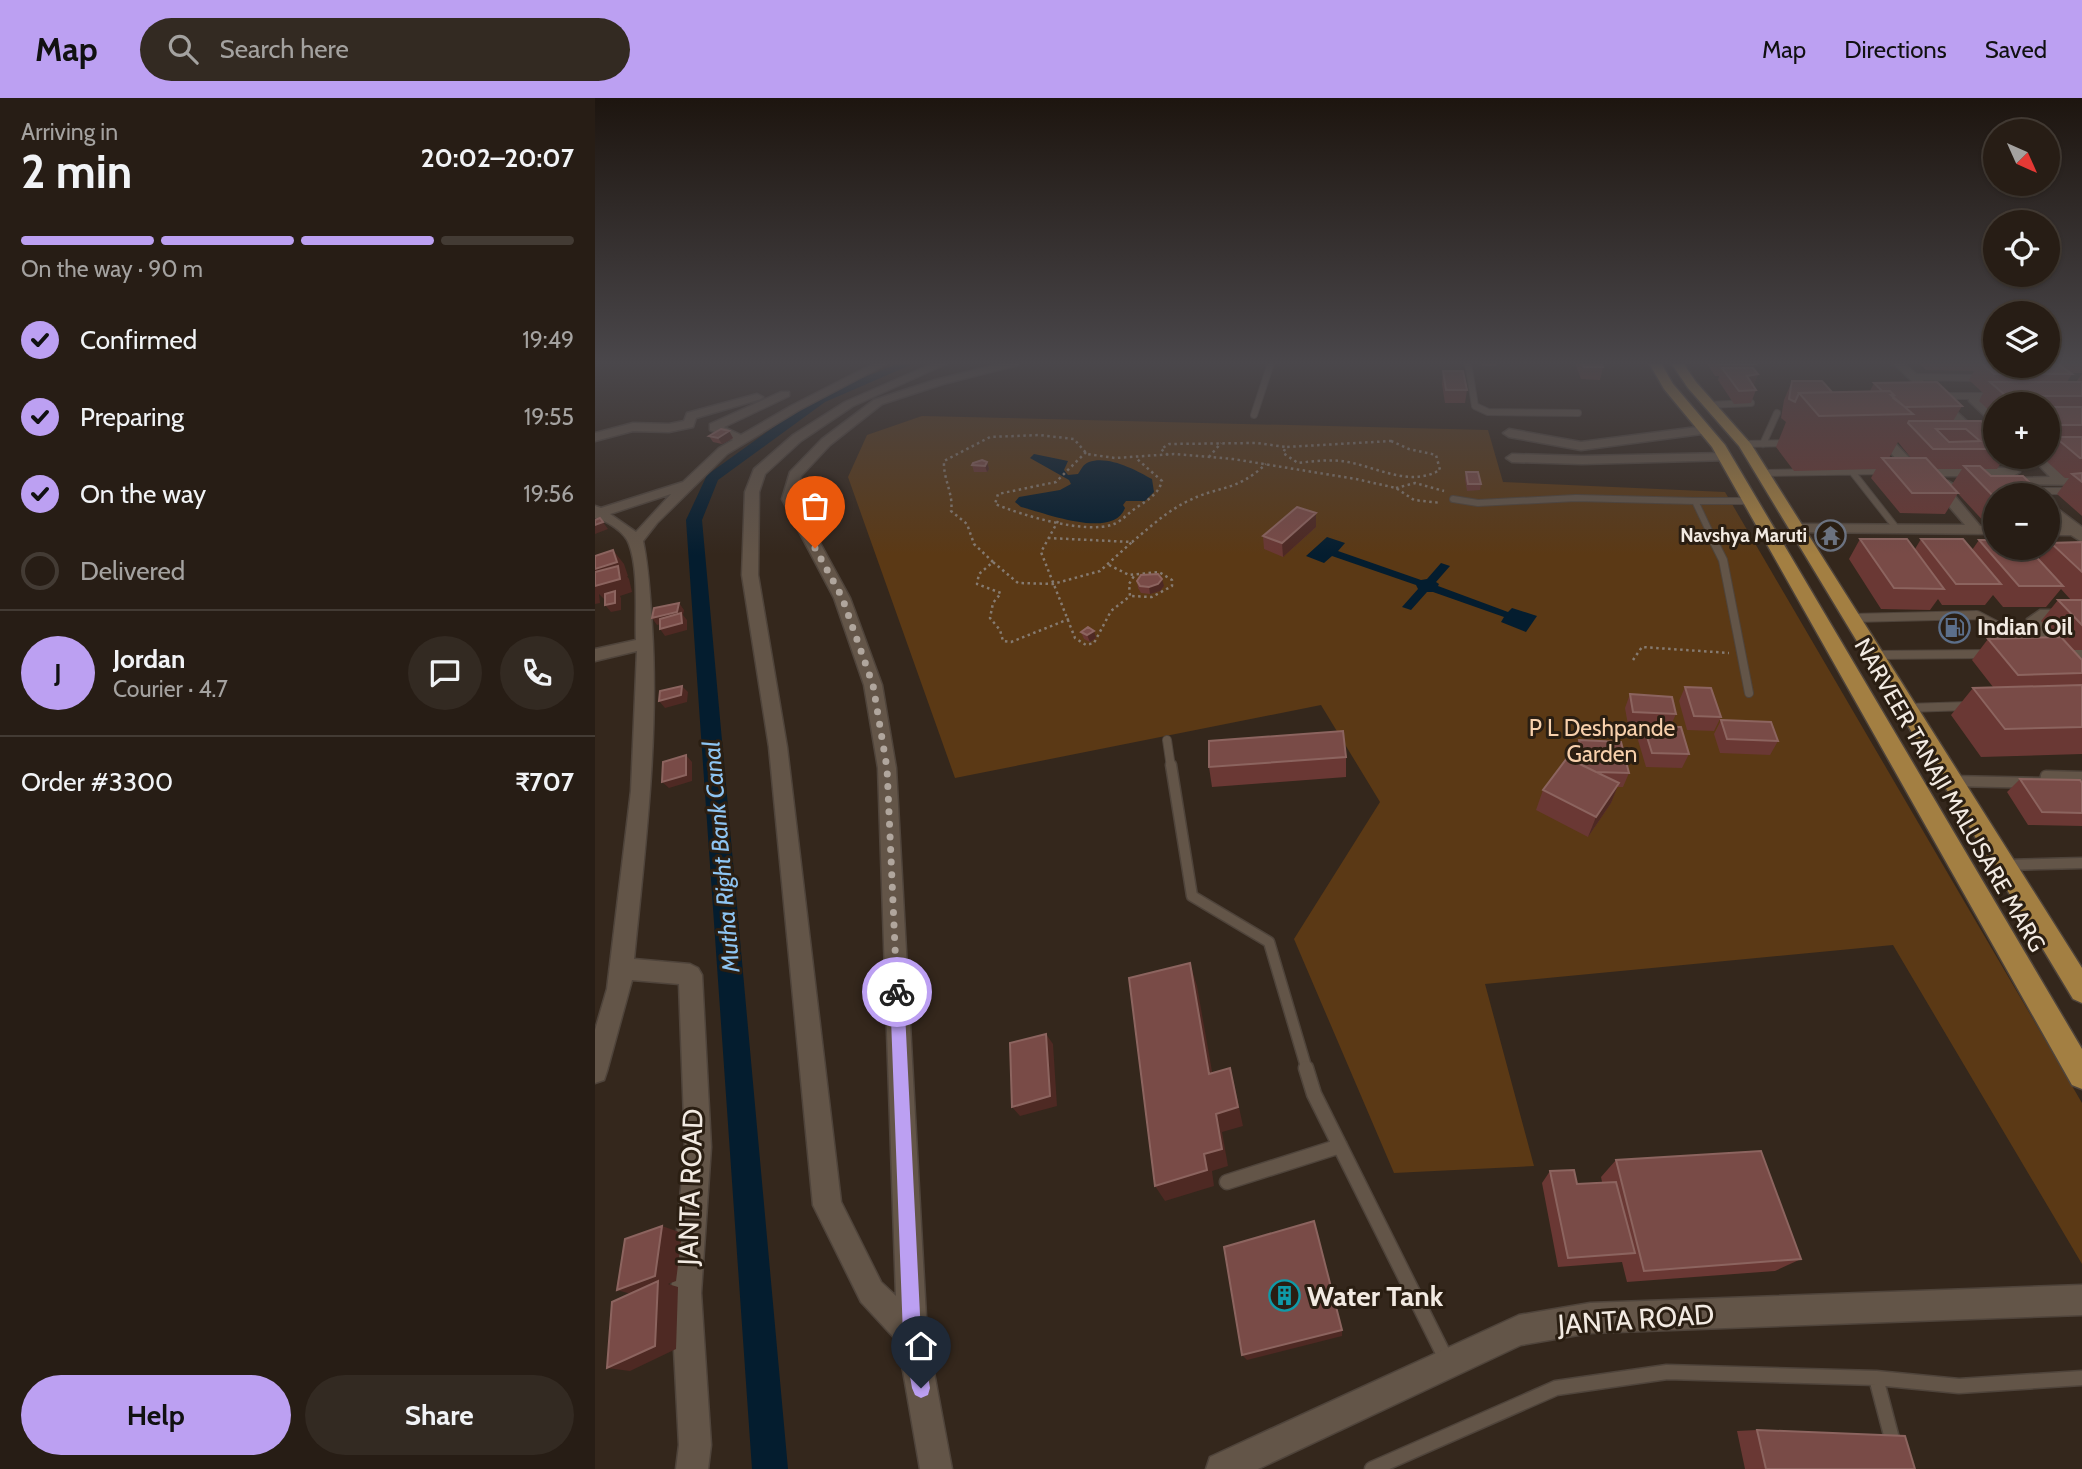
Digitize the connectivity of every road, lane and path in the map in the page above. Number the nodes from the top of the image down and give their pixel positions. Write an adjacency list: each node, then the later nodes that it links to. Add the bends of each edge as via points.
1 (677, 427): 13 (street, via 633,427)
2 (714, 427): 14 (street)
3 (764, 427): 14 (street)
4 (814, 427): 93 (street, via 759,472 752,492 750,575 778,747 827,1205 871,1292)
5 (846, 427): 93 (street, via 795,475 789,499 842,597 873,685 887,768)
6 (1702, 427): 11 (main road, NARVEER TANAJI MALUSARE MARG)
7 (1728, 427): 18 (main road, NARVEER TANAJI MALUSARE MARG)
8 (1771, 427): 19 (lane)
9 (1888, 427): 37 (street, via 1911,433 1887,442 1913,470)
10 (1958, 427): 17 (street)
11 (1705, 430): 12 (street, via 1581,446); 27 (main road, NARVEER TANAJI MALUSARE MARG)
12 (1509, 433)
13 (595, 437)
14 (743, 440): 36 (street, via 723,451)
15 (1221, 443): 20 (path); 22 (path, via 1169,444 1161,449); 23 (path)
16 (1800, 443): 19 (lane)
17 (1983, 443)
18 (1744, 444): 19 (lane); 32 (main road, NARVEER TANAJI MALUSARE MARG)
19 (1763, 444)
20 (1286, 447): 20 (path, via 1391,441 1436,456 1440,470 1428,477 1384,474 1349,461 1298,463 1283,453)
21 (1086, 452): 24 (path); 49 (path, via 1056,482 997,494 995,504 1009,511); 62 (path, via 1074,439 1001,436 990,437 944,461 951,512 967,522 974,544)
22 (1168, 455): 23 (path); 24 (path)
23 (1209, 457): 26 (path)
24 (1136, 458): 49 (path, via 1161,481 1151,499 1109,526)
25 (1512, 458): 27 (street)
26 (1266, 464): 41 (path); 60 (path, via 1240,486 1176,507)
27 (1730, 464): 28 (street); 46 (main road, NARVEER TANAJI MALUSARE MARG)
28 (1523, 467)
29 (2011, 469): 38 (street)
30 (2048, 469): 34 (street)
31 (1884, 471): 33 (lane)
32 (1762, 472): 33 (lane); 55 (main road, NARVEER TANAJI MALUSARE MARG)
33 (1853, 473): 50 (lane)
34 (2061, 481): 35 (street); 39 (street)
35 (2082, 481)
36 (689, 483): 47 (street); 59 (street)
37 (2012, 483)
38 (2025, 483)
39 (2044, 483)
40 (1983, 484): 51 (street, via 1942,487)
41 (1396, 488): 44 (path, via 1414,500 1438,503); 44 (path, via 1415,483 1449,492)
42 (2060, 489): 43 (lane)
43 (2082, 491)
44 (1453, 499): 45 (lane)
45 (1695, 501): 46 (lane); 72 (lane, via 1723,560)
46 (1752, 501): 54 (main road, NARVEER TANAJI MALUSARE MARG)
47 (596, 512): 59 (street)
48 (2060, 517): 56 (street)
49 (1058, 522): 57 (path)
50 (1897, 529): 51 (street); 55 (street)
51 (1976, 530): 52 (street)
52 (1983, 530)
53 (2060, 533): 56 (street)
54 (1772, 534): 55 (main road); 89 (main road, NARVEER TANAJI MALUSARE MARG)
55 (1802, 534): 61 (street); 68 (main road, NARVEER TANAJI MALUSARE MARG)
56 (2080, 536): 58 (street)
57 (1048, 538): 60 (path); 65 (path, via 1041,552)
58 (2060, 540)
59 (636, 541): 71 (street)
60 (1132, 542): 63 (path)
61 (1983, 542)
62 (993, 562): 65 (path, via 1018,583); 69 (path, via 979,573 977,584 1001,593 990,618 1003,641)
63 (1108, 565): 64 (path); 65 (path)
64 (1134, 576): 66 (path); 66 (path, via 1158,571 1167,574 1172,586 1149,599)
65 (1053, 584): 69 (path)
66 (1129, 596): 69 (path, via 1104,617 1094,643 1086,645 1075,638)
67 (2082, 615): 74 (street, via 2040,615 2035,619 2063,651)
68 (1852, 618): 70 (lane, via 1977,615 1998,626 2001,634); 76 (main road, NARVEER TANAJI MALUSARE MARG)
69 (1069, 620)
70 (1992, 638)
71 (644, 644): 75 (street); 86 (street, via 641,791)
72 (1741, 654): 77 (path, via 1642,647); 78 (lane)
73 (2001, 654): 76 (lane)
74 (2082, 654)
75 (595, 655)
76 (1874, 655): 80 (main road, NARVEER TANAJI MALUSARE MARG)
77 (1633, 660)
78 (1749, 693)
79 (1984, 706): 80 (lane)
80 (1906, 708): 83 (main road, NARVEER TANAJI MALUSARE MARG)
81 (1167, 740): 90 (lane, via 1192,896 1269,942 1314,1094)
82 (2082, 777): 83 (lane, via 2046,776 2045,783)
83 (1952, 781): 85 (main road, NARVEER TANAJI MALUSARE MARG)
84 (2082, 863): 85 (lane)
85 (2004, 866): 87 (main road, NARVEER TANAJI MALUSARE MARG)
86 (621, 968): 88 (street); 97 (street, JANTA ROAD, via 690,975 698,1147 686,1293 695,1445)
87 (2082, 991)
88 (595, 1071)
89 (2082, 1075)
90 (1340, 1146): 91 (lane); 94 (lane)
91 (1227, 1182)
92 (2082, 1300): 94 (street, JANTA ROAD, via 1590,1318 1519,1330)
93 (912, 1335): 98 (street)
94 (1447, 1362): 99 (street, JANTA ROAD)
95 (1876, 1378): 96 (lane, via 1959,1386); 100 (lane, via 1667,1372 1556,1388); 101 (lane)
96 (2082, 1378)
97 (692, 1469)
98 (936, 1469)
99 (1222, 1469)
100 (1372, 1469)
101 (1900, 1469)

